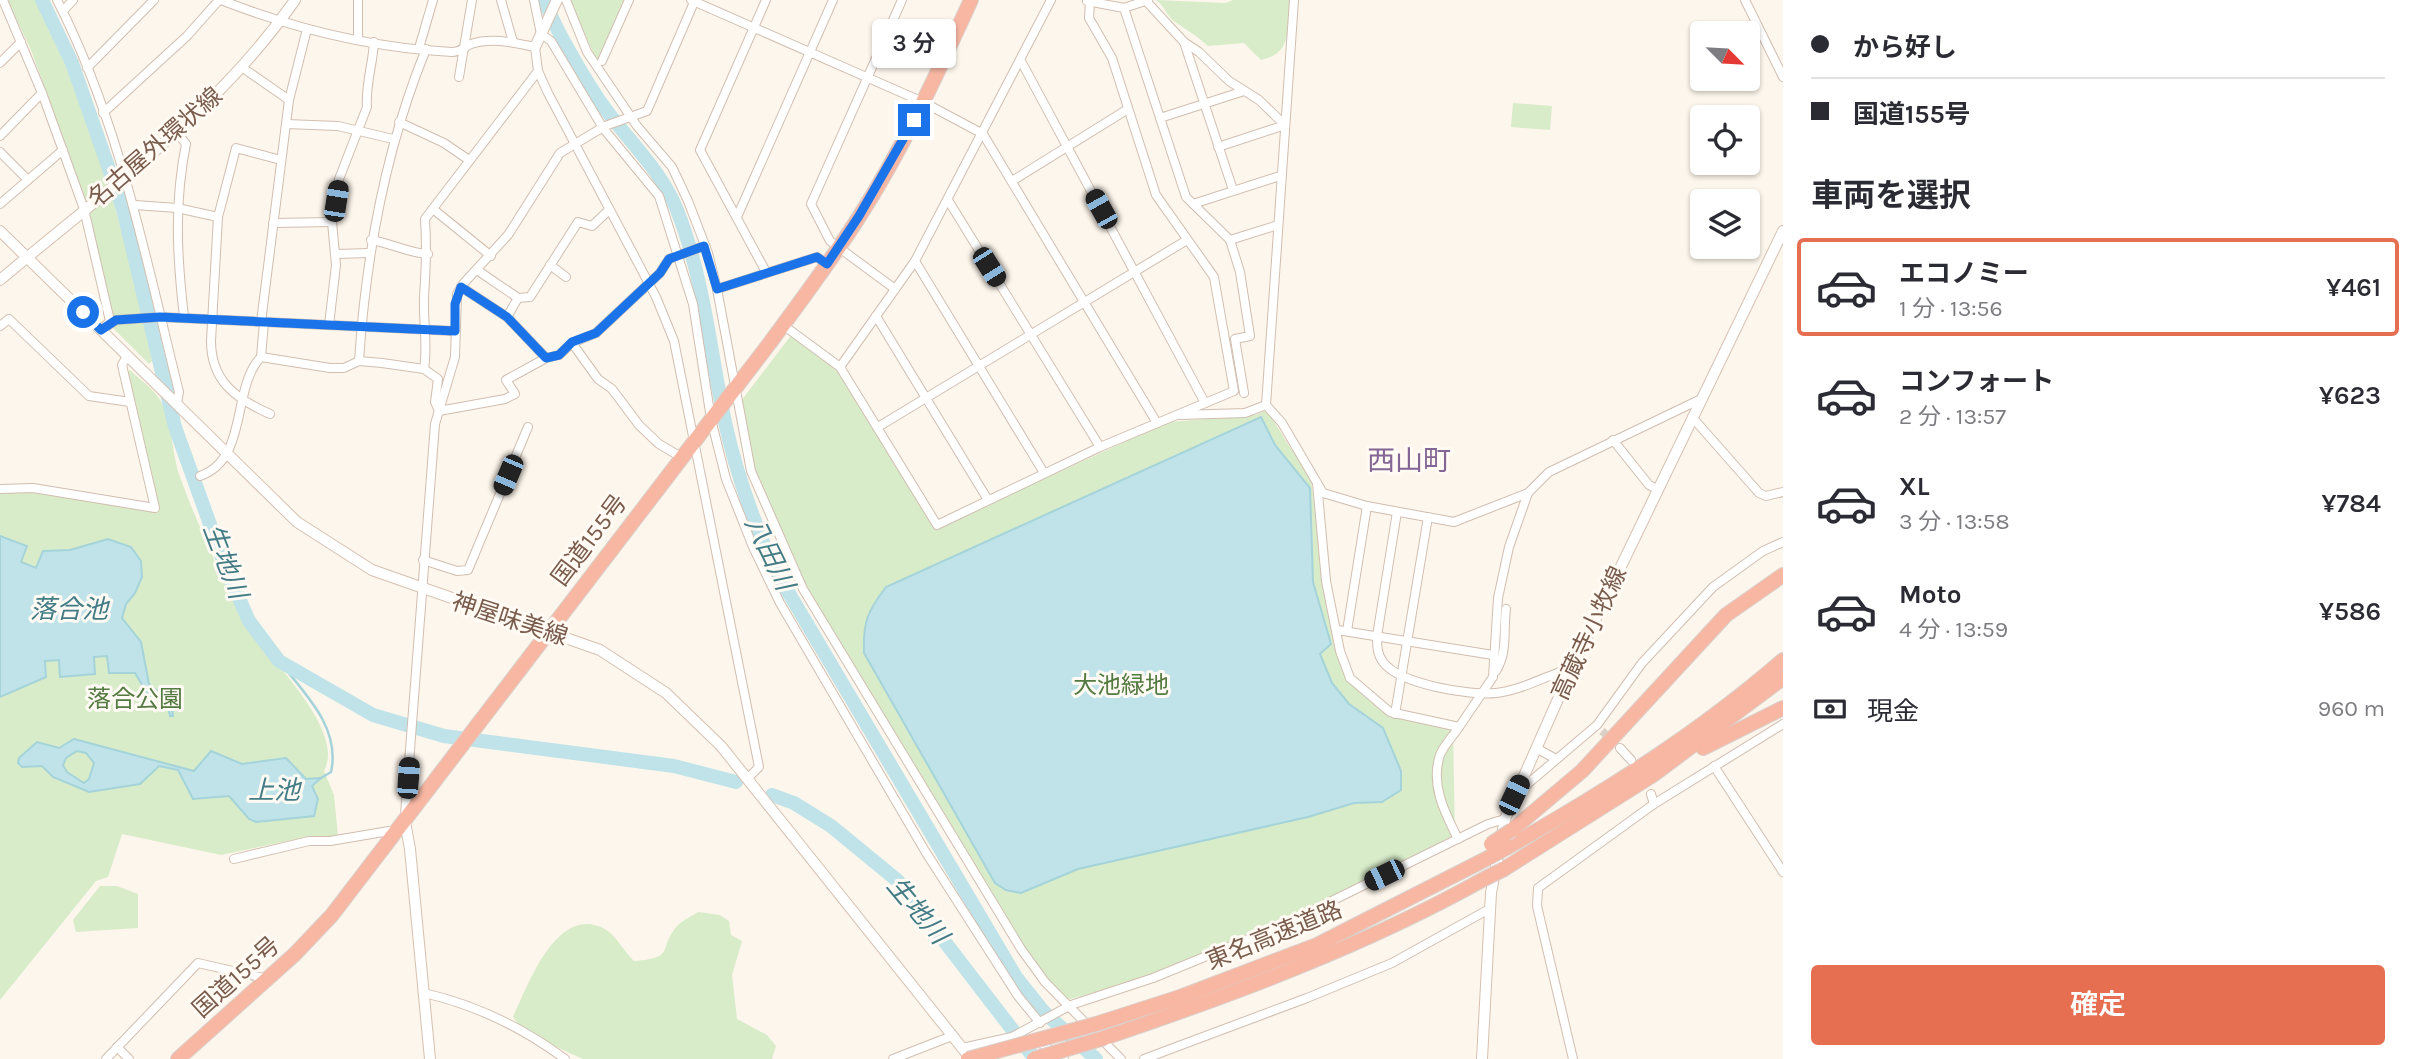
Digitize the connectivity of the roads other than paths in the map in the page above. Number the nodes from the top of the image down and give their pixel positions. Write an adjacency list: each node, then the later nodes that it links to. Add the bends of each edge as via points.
1 (3, 0): 32 (street)
2 (57, 0): 26 (street)
3 (73, 0): 26 (street)
4 (154, 0): 43 (street)
5 (220, 0): 27 (street); 55 (street)
6 (295, 0): 27 (main road, 名古屋外環状線)
7 (358, 0): 31 (street)
8 (433, 0): 37 (street)
9 (472, 0): 38 (street)
10 (500, 0): 34 (street)
11 (534, 0): 30 (street)
12 (557, 0): 30 (main road)
13 (566, 0): 56 (street, via 587,52)
14 (629, 0): 40 (street)
15 (694, 0): 28 (street); 56 (street, via 647,111)
16 (766, 0): 28 (street)
17 (833, 0): 39 (street)
18 (902, 0): 48 (street)
19 (971, 0): 52 (highway, 国道155号)
20 (1051, 0): 41 (street)
21 (1294, 0): 60 (street)
22 (1745, 0): 46 (street)
23 (1088, 1): 25 (street); 54 (street, via 1089,18 1112,58)
24 (1147, 1): 25 (street); 35 (street)
25 (1124, 8): 57 (street)
26 (63, 11): 43 (street)
27 (279, 23): 29 (street); 44 (main road, 名古屋外環状線)
28 (754, 28): 39 (street); 88 (street, via 700,150)
29 (307, 29): 31 (street); 51 (street)
30 (541, 34): 36 (main road); 61 (street, via 551,41)
31 (358, 39): 33 (street)
32 (21, 41): 42 (street); 50 (street)
33 (374, 42): 37 (street); 62 (street, via 367,107)
34 (513, 42): 36 (street); 38 (street, via 469,44)
35 (1184, 43): 49 (street); 53 (street)
36 (536, 47): 45 (street)
37 (422, 48): 38 (street); 58 (street)
38 (465, 49): 47 (street)
39 (809, 52): 48 (street); 88 (street)
40 (602, 61)
41 (1021, 61): 64 (street); 69 (street)
42 (0, 63)
43 (87, 68): 55 (street)
44 (243, 68): 51 (street); 63 (main road, 名古屋外環状線)
45 (538, 71): 67 (street); 73 (street)
46 (1783, 76)
47 (459, 77)
48 (867, 78): 52 (street); 98 (street, via 811,204)
49 (1244, 91): 53 (street); 60 (street)
50 (42, 93): 65 (street); 70 (street)
51 (289, 100): 59 (street)
52 (923, 102): 64 (street); 98 (highway, 国道155号, via 883,178)
53 (1203, 104): 57 (street); 68 (street)
54 (1128, 109): 69 (street); 95 (street, via 1156,195)
55 (103, 113): 75 (street)
56 (629, 116): 61 (street); 97 (street, via 672,167)
57 (1160, 118): 81 (street, via 1186,198)
58 (399, 122): 66 (street); 73 (street)
59 (286, 124): 62 (street); 72 (street)
60 (1285, 125): 68 (street); 74 (street)
61 (604, 127): 67 (street); 100 (street, via 659,196)
62 (357, 130): 66 (street); 89 (street, via 339,179)
63 (176, 131): 75 (main road, 名古屋外環状線); 83 (street, via 187,144)
64 (983, 134): 77 (street); 79 (street)
65 (0, 136)
66 (393, 139): 94 (street)
67 (575, 146): 86 (street); 103 (street, via 560,153)
68 (1218, 146): 78 (street)
69 (1067, 147): 77 (street); 110 (street)
70 (63, 150): 76 (street); 84 (street)
71 (0, 152): 76 (street)
72 (281, 160): 87 (street, via 236,148); 90 (street)
73 (469, 160): 85 (street)
74 (1280, 176): 78 (street); 91 (street)
75 (121, 178): 82 (street); 84 (main road, 名古屋外環状線)
76 (28, 180): 80 (street)
77 (1012, 181): 118 (street)
78 (1233, 190): 81 (street)
79 (947, 200): 105 (street); 132 (street)
80 (0, 204)
81 (1193, 204): 96 (street)
82 (135, 205): 83 (street); 120 (street)
83 (177, 208): 87 (street); 121 (street)
84 (84, 209): 104 (main road, 名古屋外環状線); 129 (street, via 110,321)
85 (433, 209): 102 (street, via 425,219); 103 (street)
86 (609, 210): 107 (street, via 592,226 578,222); 113 (street)
87 (218, 218): 123 (street)
88 (737, 218): 109 (street)
89 (332, 222): 90 (street); 101 (street)
90 (273, 223): 124 (street)
91 (1278, 225): 96 (street); 149 (street)
92 (0, 231): 104 (main road, 神屋味美線)
93 (1783, 231): 144 (main road, 高蔵寺小牧線)
94 (371, 240): 99 (street); 102 (street)
95 (1188, 240): 110 (street); 148 (street, via 1214,277 1234,391)
96 (1230, 240): 142 (street, via 1251,336 1235,339)
97 (704, 246): 100 (street); 115 (street)
98 (838, 248): 106 (highway, 国道155号); 116 (street)
99 (370, 253): 101 (street); 128 (street)
100 (678, 253): 113 (street); 154 (street, via 693,303)
101 (336, 254): 125 (street)
102 (428, 254): 130 (street, via 424,299)
103 (492, 256): 108 (street)
104 (27, 257): 112 (main road, 名古屋外環状線); 129 (main road, 神屋味美線)
105 (915, 261): 116 (street); 138 (street)
106 (827, 264): 109 (street, via 817,257); 126 (highway, 国道155号)
107 (550, 265): 111 (street); 117 (street, via 530,297)
108 (477, 270): 114 (street); 117 (street)
109 (766, 272): 115 (street)
110 (1135, 272): 118 (street); 148 (street)
111 (566, 278)
112 (0, 280)
113 (649, 284): 133 (street, via 596,333); 158 (street, via 674,341)
114 (461, 287): 122 (street); 131 (street, via 455,304)
115 (717, 289): 141 (street)
116 (895, 289): 119 (street)
117 (517, 298): 122 (street)
118 (1084, 302): 132 (street); 155 (street)
119 (876, 316): 139 (street); 143 (street)
120 (156, 317): 121 (street); 129 (street, via 116,320); 146 (street, via 178,392)
121 (184, 317): 123 (street)
122 (507, 317): 135 (street)
123 (212, 319): 124 (street); 147 (street, via 211,357 216,374)
124 (263, 322): 125 (street); 134 (street)
125 (329, 325): 128 (street)
126 (783, 325): 139 (street); 141 (highway, 国道155号)
127 (0, 326): 145 (street, via 9,319 89,396)
128 (361, 327): 130 (street); 137 (street)
129 (101, 330): 136 (main road, 神屋味美線)
130 (428, 330): 131 (street); 140 (street)
131 (455, 331): 150 (street, via 455,357)
132 (1031, 334): 138 (street); 160 (street)
133 (572, 342): 135 (street, via 559,355); 162 (street, via 639,425)
134 (261, 357): 137 (street, via 330,368); 147 (street, via 252,367)
135 (546, 358): 150 (street, via 506,380 515,394 505,399)
136 (132, 360): 145 (street, via 122,365); 146 (main road, 神屋味美線)
137 (359, 361): 140 (street)
138 (979, 366): 143 (street); 163 (street)
139 (840, 367): 157 (street)
140 (424, 369): 150 (street, via 438,379 435,402)
141 (737, 385): 154 (highway, 国道155号); 214 (street, via 751,471 803,589 1021,950 1045,982)
142 (1244, 393)
143 (927, 398): 157 (street); 170 (street)
144 (1699, 400): 153 (main road, 高蔵寺小牧線); 159 (street)
145 (130, 402): 166 (street, via 155,508 33,488)
146 (177, 403): 161 (main road, 神屋味美線)
147 (244, 403): 151 (street); 161 (street)
148 (1205, 403): 152 (street)
149 (1266, 405): 152 (street, via 1245,413); 165 (street, via 1282,423)
150 (439, 411): 175 (street)
151 (270, 414)
152 (1178, 414): 155 (street)
153 (1692, 417): 167 (main road, 高蔵寺小牧線); 168 (street, via 1759,493)
154 (711, 419): 158 (highway, 国道155号); 215 (street, via 734,502 780,603 925,851)
155 (1157, 422): 160 (street)
156 (528, 427): 175 (street, via 467,570)
157 (877, 428): 170 (street, via 937,525)
158 (695, 439): 162 (highway, 国道155号); 201 (street, via 759,767)
159 (1613, 440): 167 (street); 169 (street, via 1549,472)
160 (1100, 447): 163 (street)
161 (228, 452): 164 (street, via 214,470); 177 (main road, 神屋味美線, via 297,522 323,541 372,570)
162 (681, 457): 181 (highway, 国道155号)
163 (1044, 472): 170 (street)
164 (200, 476)
165 (1317, 483): 171 (street, via 1323,493); 179 (street, via 1326,581)
166 (0, 489)
167 (1657, 489): 186 (main road, 高蔵寺小牧線)
168 (1783, 492)
169 (1528, 493): 173 (street, via 1454,522); 184 (street, via 1509,547)
170 (988, 500)
171 (1367, 506): 172 (street); 180 (street)
172 (1397, 512): 173 (street); 182 (street)
173 (1428, 517): 183 (street)
174 (1783, 542): 197 (street, via 1740,566 1682,617 1642,663 1600,728)
175 (423, 560): 177 (street)
176 (1783, 575): 205 (highway, via 1726,615 1581,771)
177 (421, 590): 181 (main road, 神屋味美線); 206 (street)
178 (1506, 609): 188 (street, via 1502,662)
179 (1337, 629): 180 (street); 192 (street, via 1350,678)
180 (1347, 631): 182 (street)
181 (549, 632): 201 (main road, 神屋味美線, via 600,650 666,693 702,724); 206 (highway, 国道155号)
182 (1377, 636): 183 (street); 187 (street, via 1383,663)
183 (1407, 641): 184 (street); 187 (street)
184 (1493, 655): 188 (street)
185 (1783, 660): 208 (highway, bridge, via 1646,764 1508,847)
186 (1570, 672): 190 (street); 195 (main road, 高蔵寺小牧線)
187 (1402, 675): 190 (street, via 1436,687); 192 (street)
188 (1493, 677): 190 (street)
189 (1783, 678): 200 (highway, 東名高速道路)
190 (1484, 693): 194 (street)
191 (1783, 708): 200 (highway)
192 (1395, 714): 194 (street)
193 (1783, 724): 199 (street)
194 (1459, 727): 207 (street, via 1442,751 1438,767 1439,800)
195 (1535, 748): 197 (street); 203 (main road, 高蔵寺小牧線)
196 (1620, 748): 198 (street)
197 (1556, 760): 203 (street)
198 (1631, 760)
199 (1714, 766): 204 (street); 210 (street)
200 (1653, 775): 226 (highway, 東名高速道路, bridge, via 1504,869 1321,958 1185,1011)
201 (747, 779): 217 (main road, 神屋味美線)
202 (1651, 794): 204 (street)
203 (1514, 795): 205 (main road, 高蔵寺小牧線)
204 (1654, 804): 231 (street, via 1538,888 1537,906)
205 (1508, 825): 207 (street); 208 (highway, bridge); 211 (main road, 高蔵寺小牧線)
206 (402, 826): 209 (street); 212 (highway, 国道155号, via 332,915); 213 (main road)
207 (1458, 839): 214 (street, via 1284,924 1153,978)
208 (1489, 851): 219 (highway, 東名高速道路, bridge, via 1267,965 1096,1024)
209 (234, 859)
210 (1783, 872)
211 (1490, 908): 229 (street, via 1392,962); 230 (main road, 高蔵寺小牧線)
212 (268, 979): 218 (street, via 198,962); 222 (highway, 国道155号)
213 (424, 993): 223 (main road); 224 (street, via 471,1006 517,1027)
214 (1071, 1005): 215 (street); 228 (street)
215 (1040, 1023): 216 (street)
216 (1027, 1031): 219 (street); 227 (street)
217 (952, 1036): 219 (main road, 神屋味美線); 225 (street)
218 (117, 1047): 220 (street); 221 (street)
219 (967, 1055)
220 (106, 1059)
221 (129, 1059)
222 (178, 1059)
223 (430, 1059)
224 (565, 1059)
225 (893, 1059)
226 (1034, 1059)
227 (1063, 1059)
228 (1121, 1059)
229 (1144, 1059)
230 (1482, 1059)
231 (1573, 1059)

